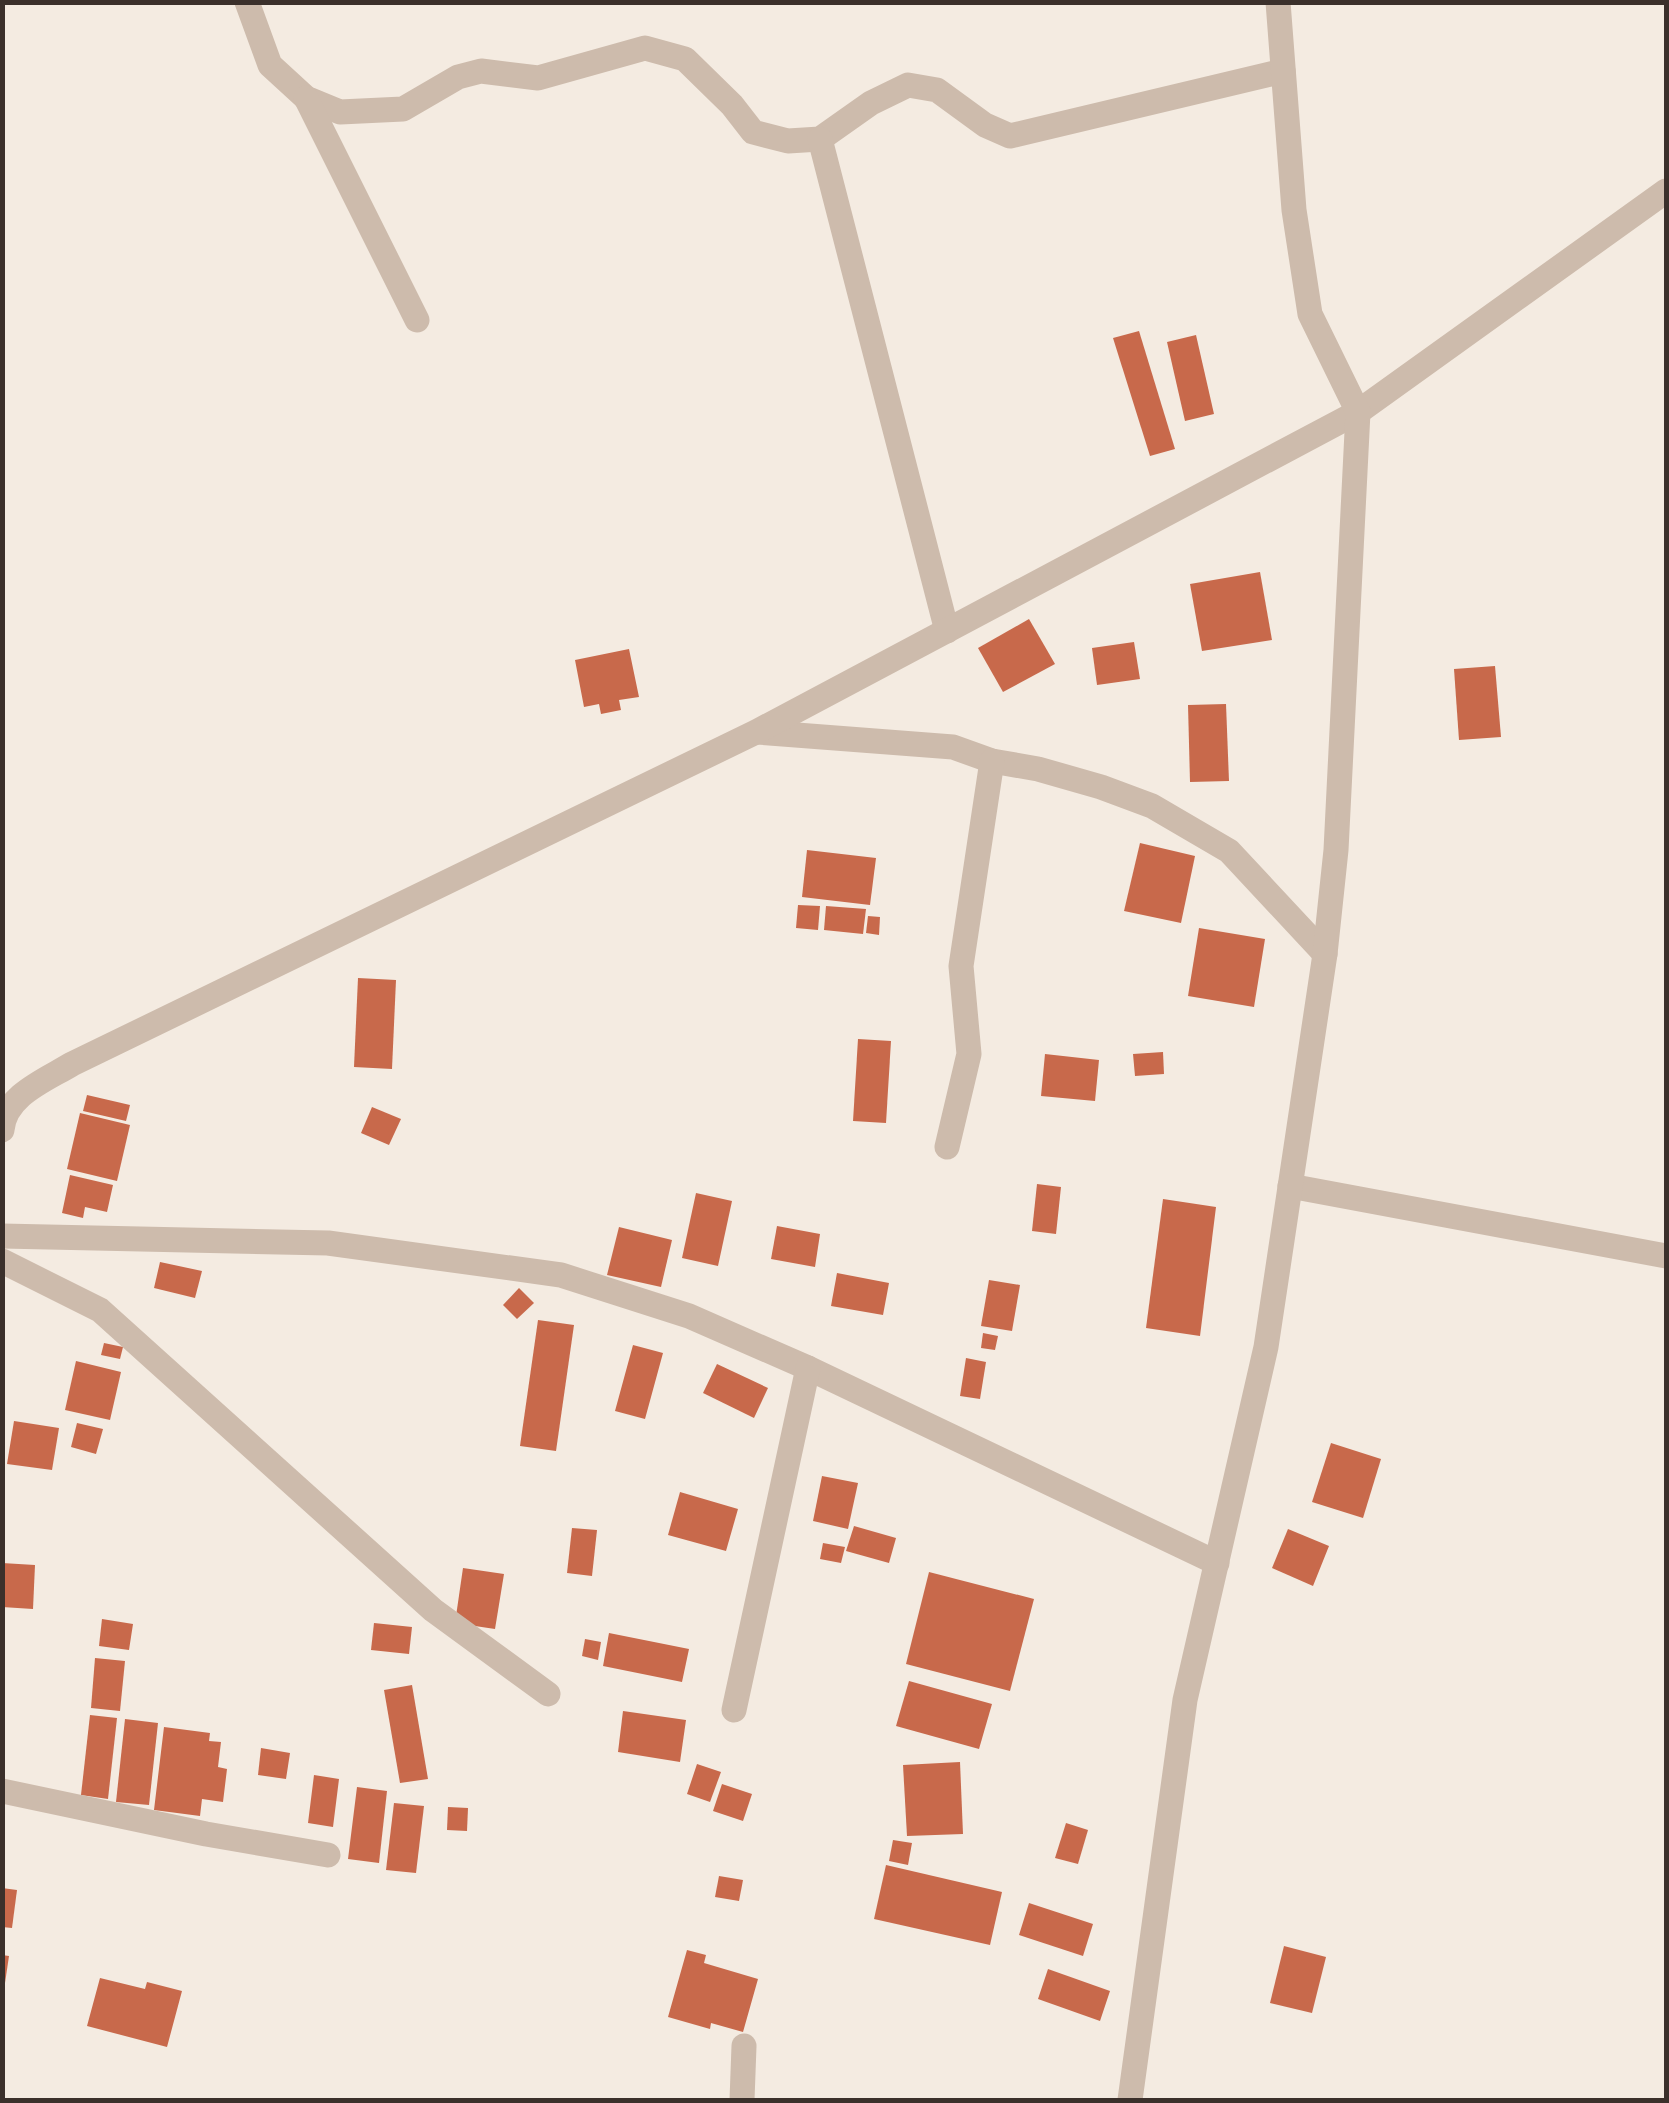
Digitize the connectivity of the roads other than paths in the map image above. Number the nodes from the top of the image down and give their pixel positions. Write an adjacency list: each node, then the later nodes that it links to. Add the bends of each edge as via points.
1 (248, 2): 4 (street, via 270,64)
2 (1278, 2): 3 (street)
3 (1284, 71): 5 (street, via 1010,136 937,90 908,86 870,102); 8 (street, via 1310,314)
4 (306, 98): 5 (street, via 340,112 403,109 481,70 538,78 646,48 686,59 753,132 788,141); 7 (street)
5 (820, 138): 9 (street)
6 (1666, 191): 8 (street)
7 (417, 320)
8 (1358, 412): 9 (street); 12 (street)
9 (947, 631): 10 (street)
10 (756, 732): 11 (street, via 953,747); 13 (street)
11 (992, 761): 12 (street, via 1100,786 1190,826 1230,850); 15 (street, via 962,966 969,1054)
12 (1326, 954): 16 (street)
13 (8, 1091): 14 (street)
14 (2, 1130)
15 (947, 1147)
16 (1290, 1186): 18 (street); 21 (street, via 1266,1346)
17 (2, 1236): 20 (street, via 328,1244 561,1275 688,1316)
18 (1666, 1256)
19 (2, 1261): 22 (street, via 100,1310 433,1610)
20 (808, 1368): 21 (street); 23 (street)
21 (1217, 1562): 28 (street, via 1185,1700)
22 (548, 1694)
23 (734, 1710)
24 (2, 1791): 25 (street)
25 (328, 1855)
26 (744, 2046): 27 (street)
27 (742, 2100)
28 (1130, 2100)

